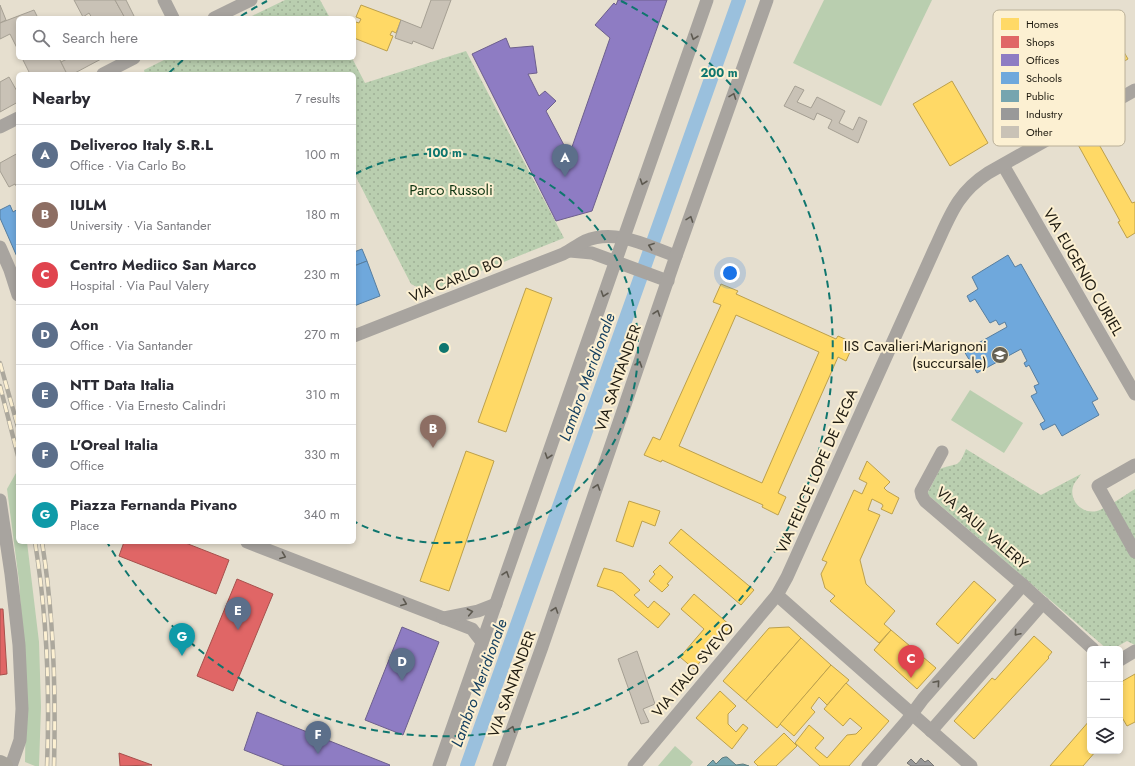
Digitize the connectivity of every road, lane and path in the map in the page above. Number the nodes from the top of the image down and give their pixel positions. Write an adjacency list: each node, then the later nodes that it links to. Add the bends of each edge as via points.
1 (164, 0): 5 (street)
2 (251, 0): 6 (street)
3 (707, 0): 15 (street, one-way to 15)
4 (767, 0): 18 (street, VIA SANTANDER, one-way to 4)
5 (172, 16)
6 (218, 16)
7 (130, 60): 8 (street)
8 (107, 72)
9 (1135, 90): 10 (street, VIA FELICE LOPE DE VEGA)
10 (1125, 96)
11 (16, 119): 12 (street)
12 (0, 127)
13 (1035, 146): 14 (street, VIA FELICE LOPE DE VEGA)
14 (1003, 164): 23 (street, VIA EUGENIO CURIEL); 30 (street, VIA FELICE LOPE DE VEGA, via 975,181 954,206 791,570)
15 (628, 239): 17 (street, VIA CARLO BO, via 606,236 584,241); 18 (street, VIA CARLO BO, one-way to 15); 19 (street)
16 (0, 247): 21 (street)
17 (570, 251): 19 (street, VIA CARLO BO, via 592,253); 22 (street, VIA CARLO BO)
18 (672, 254): 20 (street, VIA SANTANDER)
19 (619, 264): 20 (street, VIA CARLO BO); 32 (street)
20 (664, 280): 44 (street, VIA SANTANDER, one-way to 20, via 542,647)
21 (16, 289)
22 (356, 335)
23 (1135, 394)
24 (942, 452): 29 (street, VIA PAUL VALERY, via 921,491 925,501)
25 (1135, 465): 28 (street, via 1098,486)
26 (0, 500): 42 (street, via 19,645 22,709 20,740)
27 (251, 544): 33 (street, one-way to 33)
28 (1135, 552)
29 (1023, 585): 31 (street, VIA PAUL VALERY); 38 (street, VIA PAUL VALERY, one-way to 29)
30 (776, 595): 38 (street); 45 (street, VIA ITALO SVEVO)
31 (1043, 603): 35 (street, VIA PAUL VALERY); 39 (street, one-way to 39)
32 (496, 604): 33 (street, one-way to 32, via 478,611); 34 (street)
33 (443, 618): 34 (street, via 472,629)
34 (482, 642): 43 (street)
35 (1090, 646)
36 (1135, 651): 37 (street)
37 (1123, 658)
38 (912, 713): 39 (street); 46 (street, VIA PAUL VALERY)
39 (931, 731): 47 (street)
40 (0, 764): 41 (street)
41 (4, 766)
42 (11, 766)
43 (439, 766)
44 (499, 766)
45 (634, 766)
46 (868, 766)
47 (971, 766)

